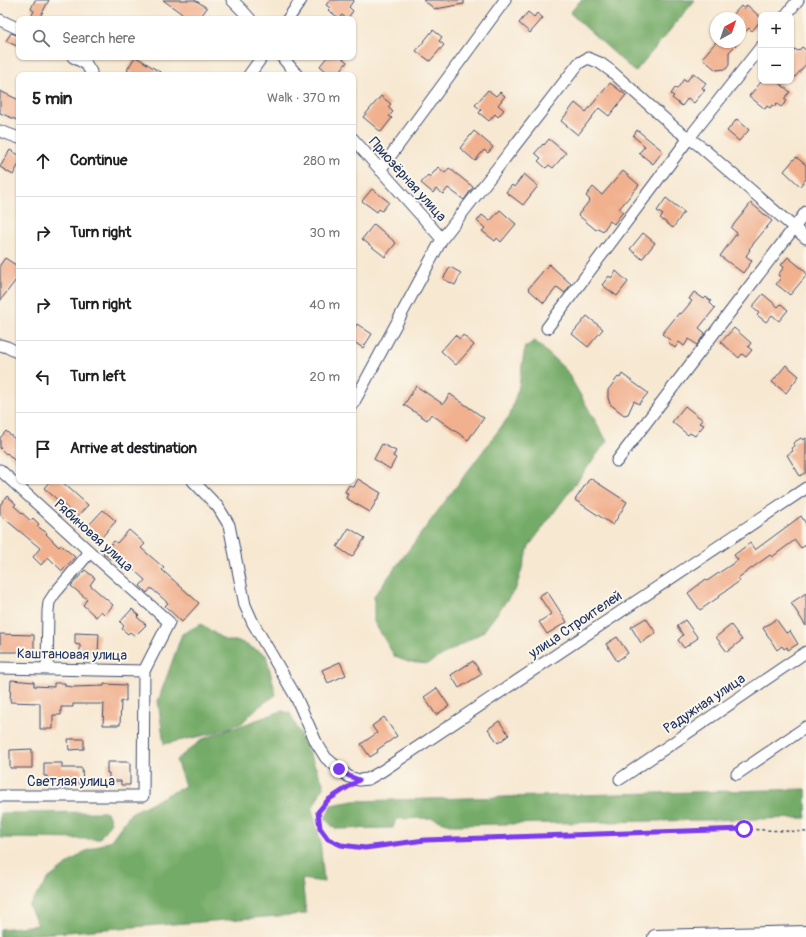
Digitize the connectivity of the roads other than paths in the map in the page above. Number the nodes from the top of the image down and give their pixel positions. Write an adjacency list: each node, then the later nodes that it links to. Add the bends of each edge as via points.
1 (232, 0): 6 (street)
2 (301, 0): 7 (street)
3 (505, 0): 21 (street)
4 (798, 0): 5 (street)
5 (788, 12)
6 (247, 16)
7 (290, 16)
8 (0, 20): 9 (street)
9 (16, 28)
10 (760, 48): 19 (street)
11 (79, 60): 14 (street, via 86,64)
12 (260, 60): 15 (street)
13 (284, 60): 16 (street)
14 (91, 72)
15 (251, 72)
16 (294, 72)
17 (0, 131): 18 (street)
18 (16, 137)
19 (689, 138): 23 (street); 25 (street, via 600,62 588,58 579,63); 26 (street)
20 (356, 142): 21 (street, Приозёрная улица)
21 (380, 170): 25 (street, Приозёрная улица)
22 (806, 212): 23 (street)
23 (793, 228): 24 (street); 30 (street)
24 (806, 238)
25 (442, 239): 29 (street)
26 (547, 328)
27 (0, 345): 28 (street)
28 (16, 350)
29 (356, 398)
30 (617, 460)
31 (0, 470): 34 (street, Рябиновая улица)
32 (196, 484): 33 (street, улица Строителей, via 218,507 229,525 245,605 296,697 316,742 326,758 349,776 359,780 368,779 382,771)
33 (806, 488)
34 (90, 552): 37 (street, via 49,602); 38 (street, Рябиновая улица, via 169,622)
35 (806, 652): 41 (street, Радужная улица)
36 (0, 668): 37 (street, Каштановая улица)
37 (47, 669): 38 (street, Каштановая улица)
38 (144, 670): 42 (street, Светлая улица, via 143,796)
39 (806, 727): 40 (street)
40 (737, 774)
41 (620, 779)
42 (0, 796)
43 (806, 933): 44 (main road)
44 (655, 937)

